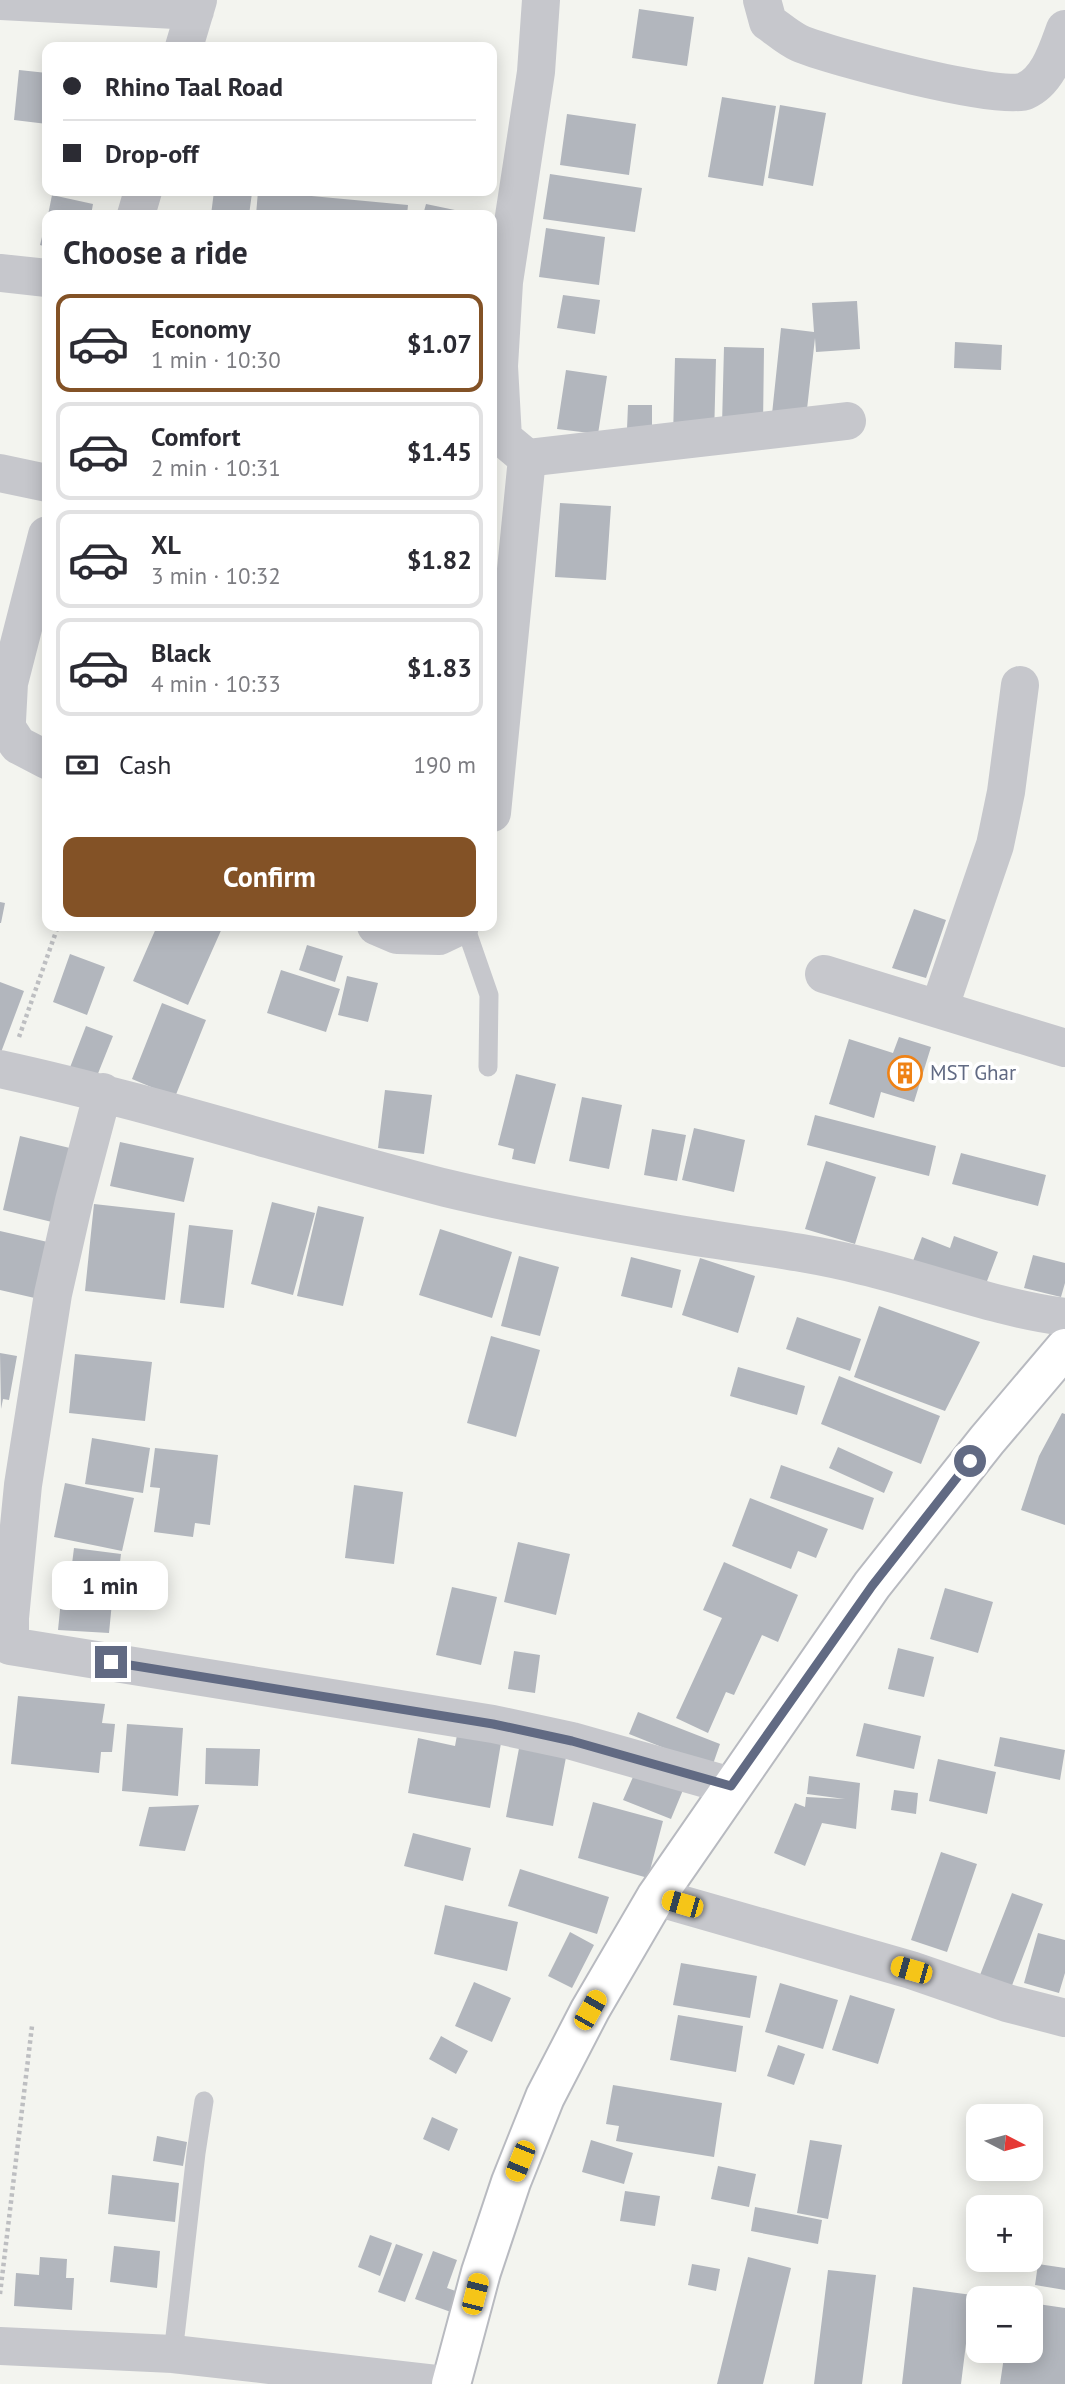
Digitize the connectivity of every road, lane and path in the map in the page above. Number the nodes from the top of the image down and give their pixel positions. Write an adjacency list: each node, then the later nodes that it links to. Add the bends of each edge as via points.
1 (541, 0): 10 (street, via 536,72 504,282 499,366 503,438)
2 (762, 0): 5 (street, via 768,22 798,43 913,76 1003,92 1023,92 1040,80)
3 (0, 1): 4 (street)
4 (196, 6): 6 (street)
5 (1065, 29)
6 (185, 42)
7 (0, 273): 8 (street)
8 (42, 277)
9 (847, 421): 10 (street)
10 (527, 458): 17 (street)
11 (0, 472): 12 (street)
12 (42, 481)
13 (42, 567): 15 (street)
14 (1020, 685): 23 (street, via 995,845)
15 (3, 720): 16 (street, via 18,744)
16 (42, 757)
17 (497, 762)
18 (56, 931): 26 (path)
19 (388, 931): 20 (street, via 439,936)
20 (451, 931)
21 (465, 931): 25 (lane, via 489,995)
22 (824, 974): 23 (street)
23 (939, 1009): 24 (street)
24 (1065, 1048)
25 (488, 1067)
26 (4, 1070): 27 (street)
27 (103, 1092): 28 (street, via 446,1188 862,1265 1012,1308); 30 (street)
28 (1065, 1317)
29 (1065, 1348): 32 (street, via 872,1586)
30 (11, 1483): 31 (street, via 10,1618)
31 (5, 1646): 32 (street, via 493,1724)
32 (731, 1786): 33 (street)
33 (656, 1897): 34 (street); 41 (street, via 545,2097 481,2272)
34 (1065, 2018)
35 (32, 2026): 37 (path)
36 (204, 2101): 39 (lane)
37 (0, 2294)
38 (0, 2346): 39 (street)
39 (173, 2354): 40 (street)
40 (436, 2384)
41 (451, 2384)

